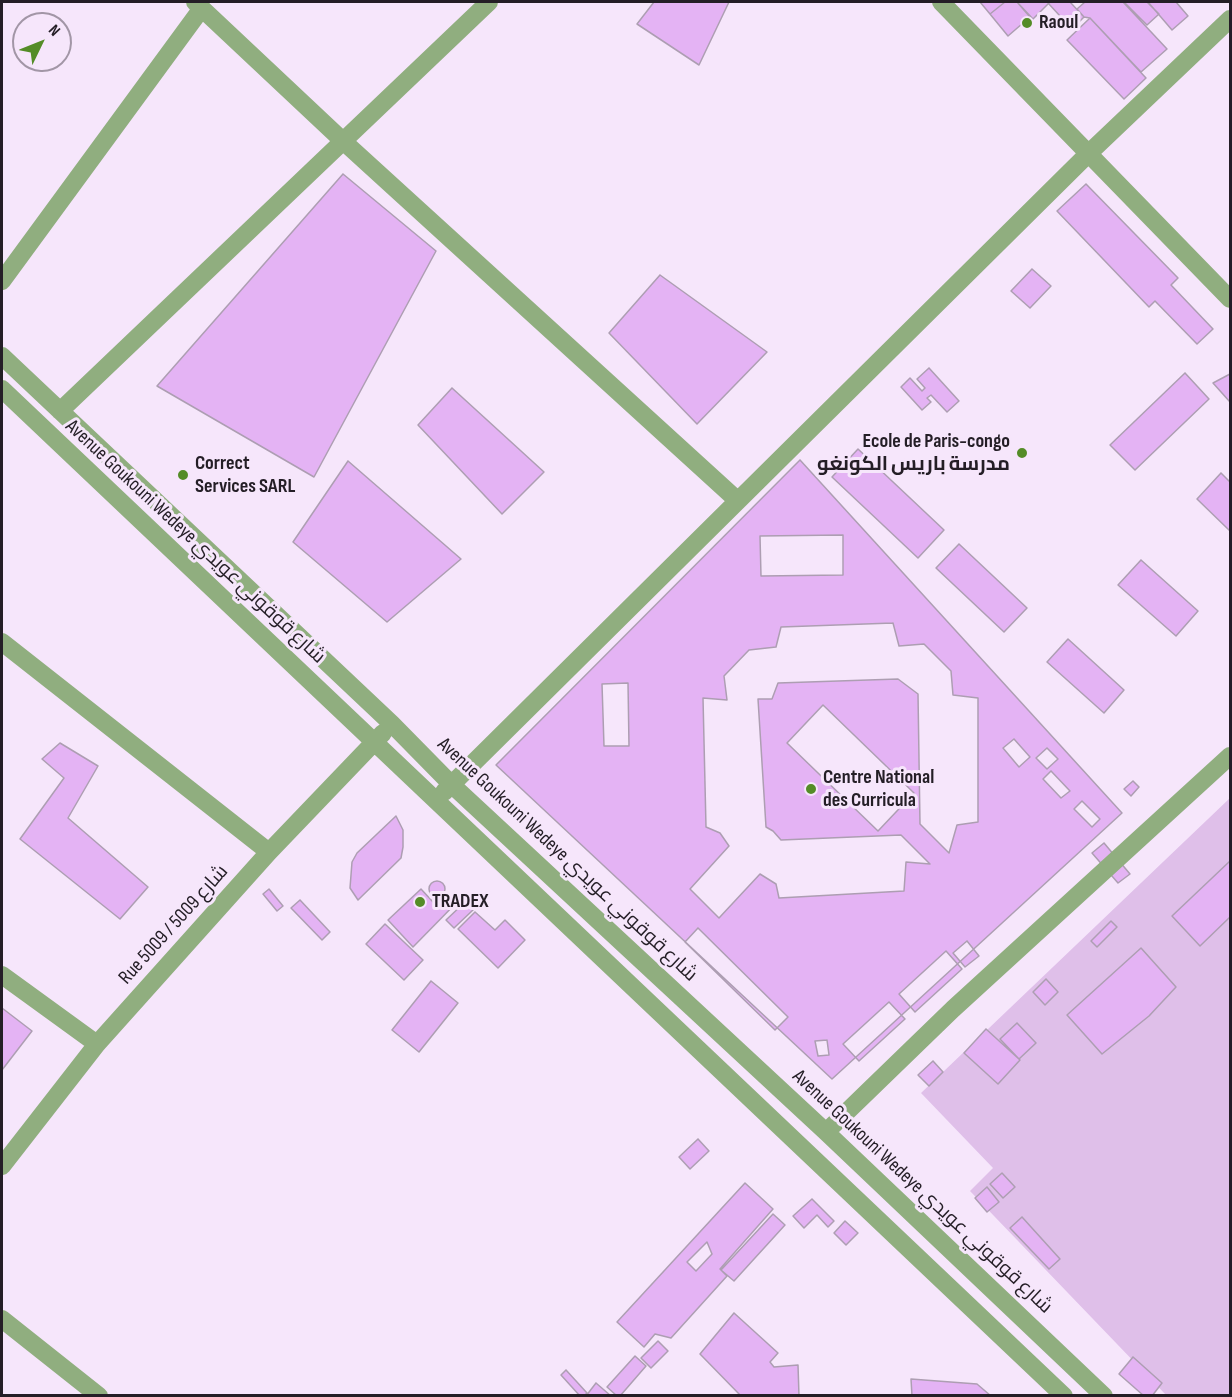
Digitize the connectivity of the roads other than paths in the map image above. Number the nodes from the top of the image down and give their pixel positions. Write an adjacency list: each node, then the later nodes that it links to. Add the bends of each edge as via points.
1 (489, 2): 5 (street)
2 (941, 2): 6 (street)
3 (198, 5): 5 (street); 7 (street)
4 (1230, 19): 6 (street)
5 (343, 141): 11 (street); 12 (street)
6 (1088, 154): 8 (street); 12 (street)
7 (2, 281)
8 (1230, 299)
9 (2, 356): 11 (street, Avenue Goukouni Wedeye شارع قوقوني عويدي)
10 (2, 389): 15 (street, Avenue Goukouni Wedeye شارع قوقوني عويدي)
11 (60, 411): 14 (street, Avenue Goukouni Wedeye شارع قوقوني عويدي)
12 (737, 500): 17 (street)
13 (2, 642): 19 (street)
14 (392, 724): 15 (street, Rue 5009 / شارع 5009); 17 (street, Avenue Goukouni Wedeye شارع قوقوني عويدي)
15 (375, 742): 18 (street, Avenue Goukouni Wedeye شارع قوقوني عويدي); 19 (street, Rue 5009 / شارع 5009)
16 (1230, 756): 22 (street, via 953,1009)
17 (451, 784): 18 (street); 22 (street, Avenue Goukouni Wedeye شارع قوقوني عويدي)
18 (435, 801): 26 (street, Avenue Goukouni Wedeye شارع قوقوني عويدي)
19 (269, 852): 21 (street, Rue 5009 / شارع 5009)
20 (2, 975): 21 (street)
21 (96, 1044): 23 (street, Rue 5009 / شارع 5009)
22 (826, 1132): 27 (street, Avenue Goukouni Wedeye شارع قوقوني عويدي)
23 (2, 1166)
24 (2, 1319): 25 (street)
25 (99, 1395)
26 (1064, 1395)
27 (1104, 1395)

